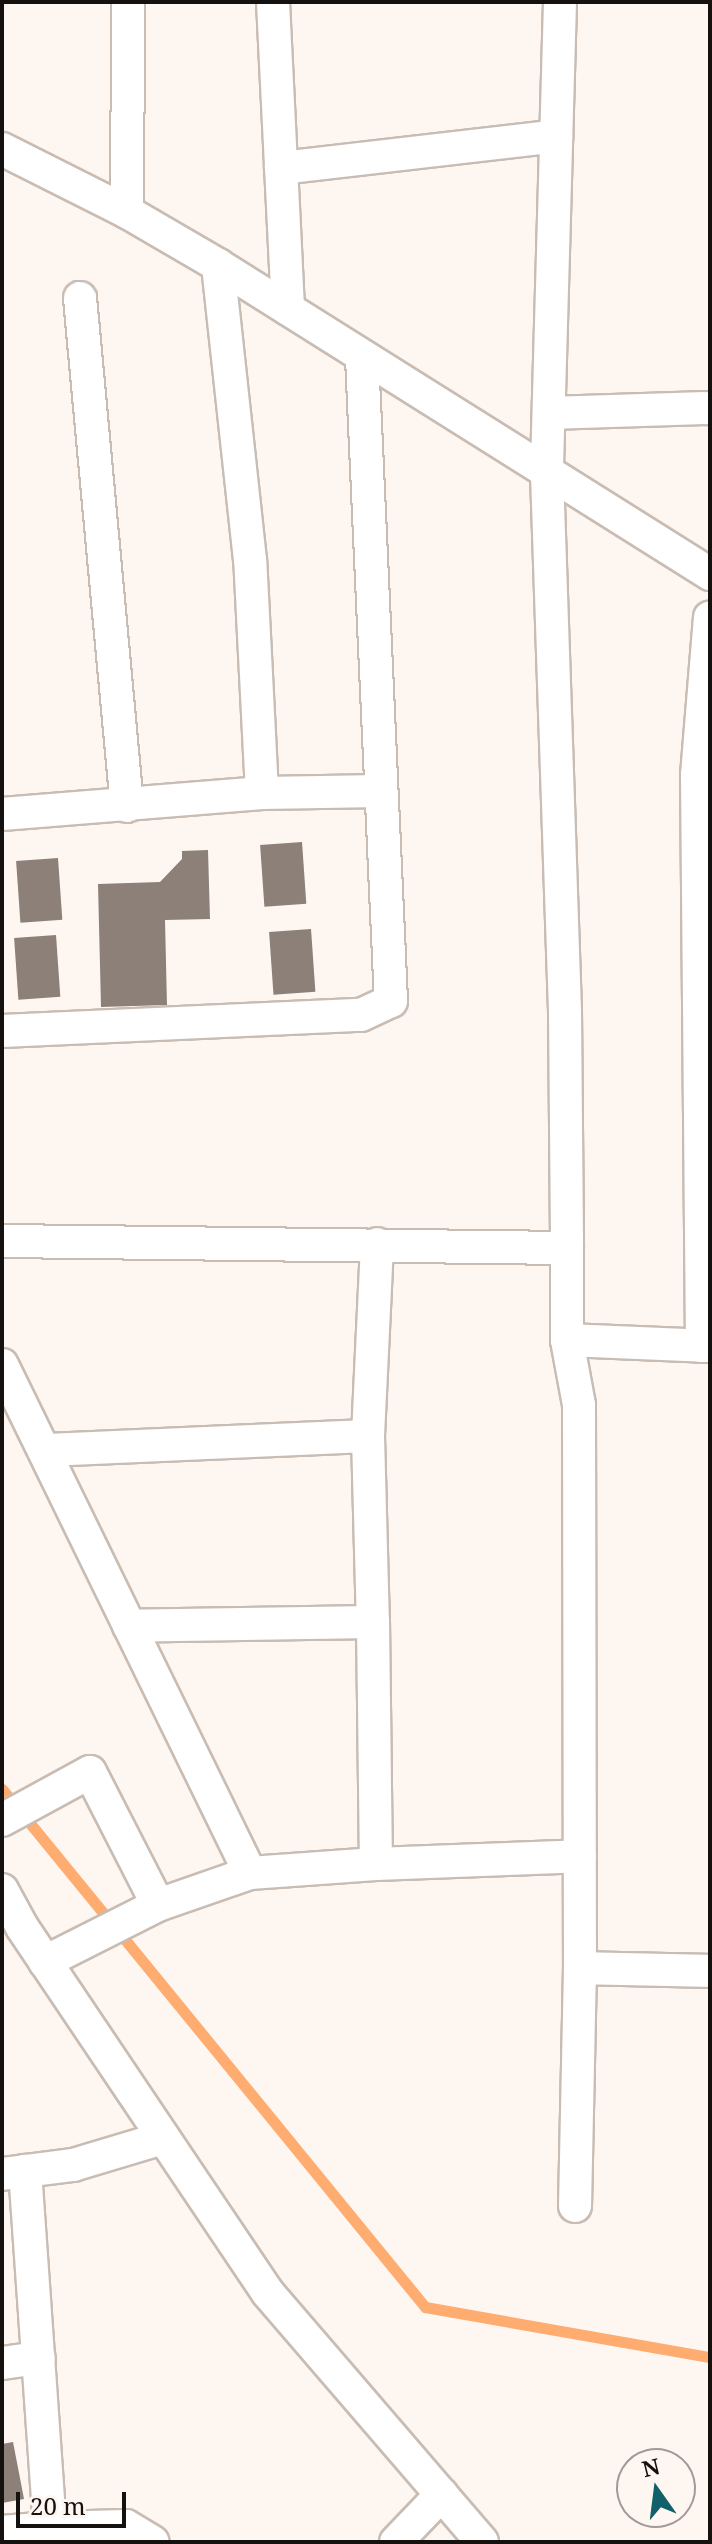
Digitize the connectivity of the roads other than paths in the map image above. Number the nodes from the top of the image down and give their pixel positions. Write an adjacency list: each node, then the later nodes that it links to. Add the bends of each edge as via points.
1 (128, 2): 7 (street)
2 (273, 2): 6 (street)
3 (560, 2): 4 (street)
4 (556, 136): 6 (street); 13 (street)
5 (2, 149): 7 (street)
6 (281, 168): 10 (street)
7 (127, 212): 8 (street)
8 (218, 265): 10 (street); 18 (street, via 250,560)
9 (80, 298): 19 (street)
10 (288, 309): 11 (street)
11 (362, 357): 14 (street); 17 (street)
12 (710, 408): 13 (street)
13 (549, 413): 14 (street)
14 (547, 474): 15 (street); 24 (street, via 565,996)
15 (710, 574)
16 (710, 618): 26 (street, via 697,775)
17 (381, 791): 18 (street); 21 (street, via 391,1001 361,1015)
18 (262, 793): 19 (street)
19 (127, 806): 20 (street)
20 (2, 814)
21 (2, 1031)
22 (2, 1241): 23 (street)
23 (377, 1244): 24 (street); 28 (street)
24 (567, 1248): 25 (street)
25 (567, 1340): 26 (street); 33 (street, via 579,1405)
26 (706, 1346)
27 (2, 1365): 29 (street)
28 (368, 1436): 29 (street); 30 (street)
29 (46, 1450): 31 (street)
30 (373, 1622): 31 (street); 34 (street)
31 (129, 1626): 35 (street)
32 (2, 1820): 37 (street, via 90,1772)
33 (580, 1856): 34 (street); 39 (street)
34 (376, 1864): 35 (street)
35 (250, 1873): 37 (street)
36 (2, 1890): 38 (street)
37 (148, 1910): 38 (street)
38 (45, 1962): 41 (street)
39 (580, 1968): 40 (street); 43 (street)
40 (710, 1971)
41 (163, 2138): 42 (street, via 73,2165); 46 (street, via 268,2293)
42 (14, 2173): 44 (street)
43 (575, 2206)
44 (39, 2358): 45 (street); 47 (street)
45 (2, 2363)
46 (442, 2494): 50 (street); 51 (street)
47 (50, 2528): 48 (street); 49 (street, via 126,2526)
48 (2, 2532)
49 (153, 2542)
50 (396, 2542)
51 (482, 2542)

